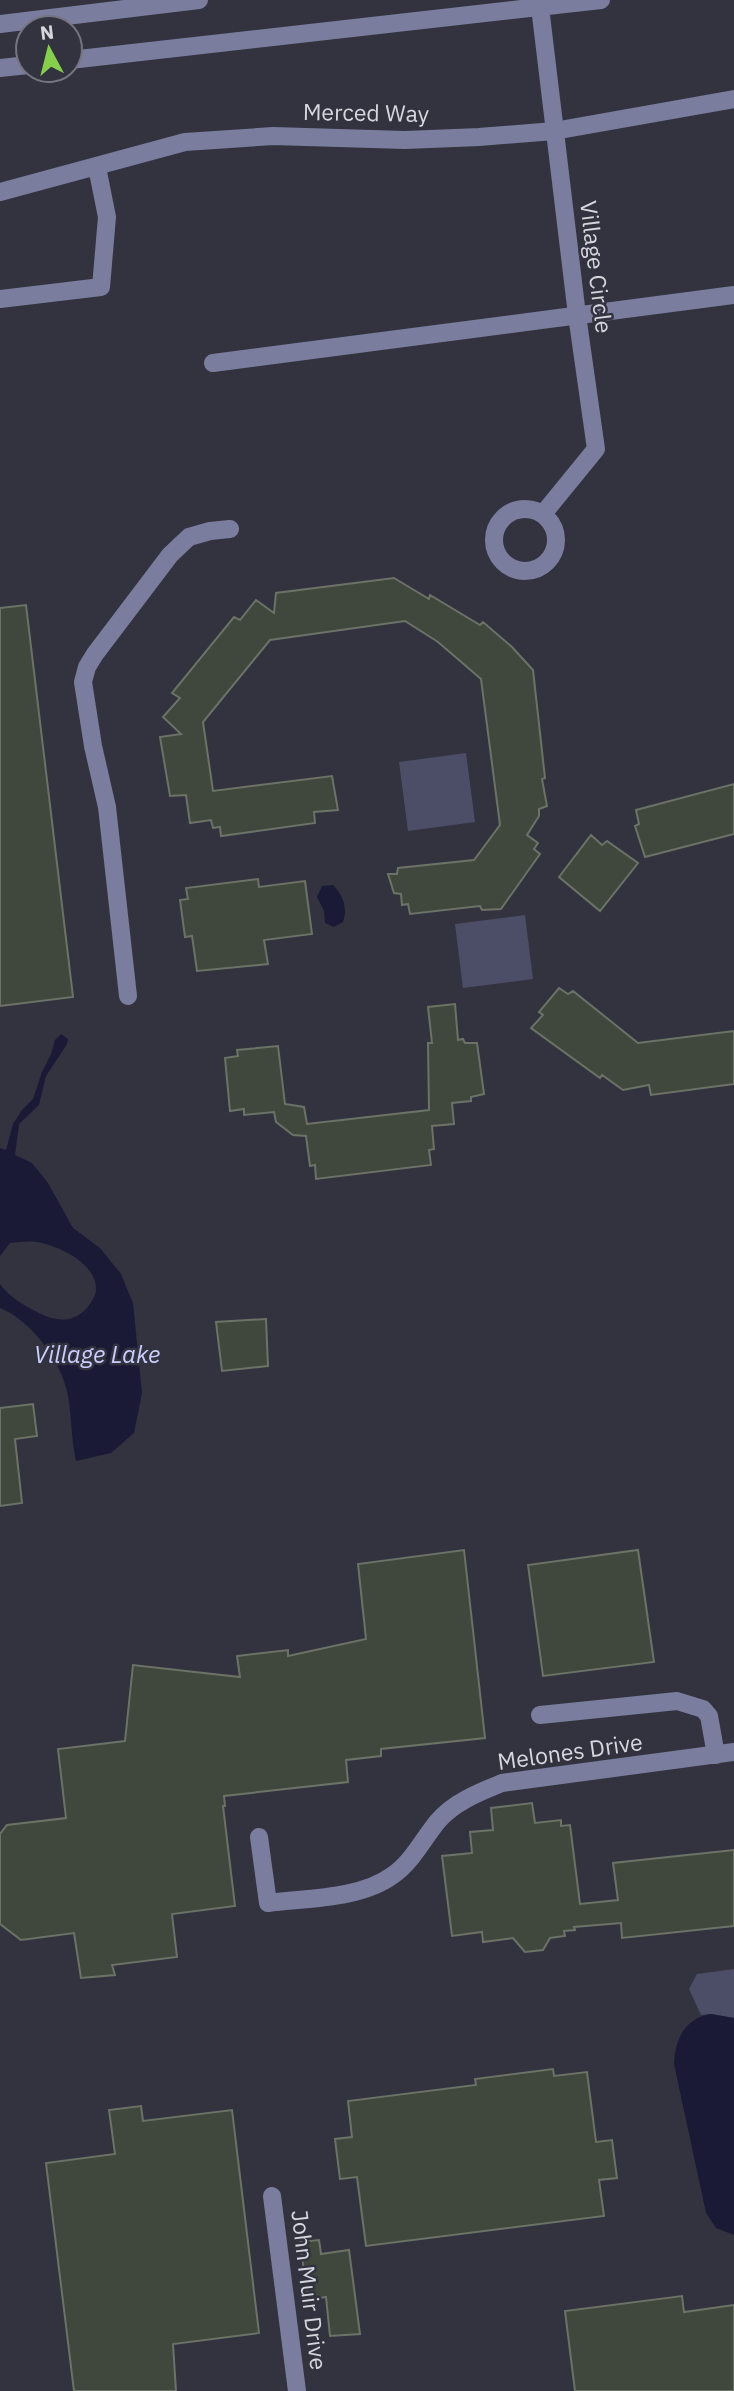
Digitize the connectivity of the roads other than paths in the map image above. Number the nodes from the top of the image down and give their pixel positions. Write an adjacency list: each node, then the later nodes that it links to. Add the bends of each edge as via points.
1 (199, 0): 4 (street)
2 (601, 0): 3 (street)
3 (540, 7): 5 (street); 7 (street, Village Circle)
4 (0, 24)
5 (84, 58)
6 (734, 99): 7 (street, Merced Way)
7 (554, 131): 8 (street, Merced Way, via 405,140 224,138 185,142); 12 (street, Village Circle)
8 (97, 167): 9 (street, Merced Way); 11 (street, via 107,217 101,287)
9 (0, 192)
10 (734, 295): 12 (street)
11 (0, 297)
12 (577, 315): 13 (street); 14 (street, Village Circle, via 596,449)
13 (213, 363)
14 (543, 514)
15 (230, 529): 16 (street, via 189,537 170,555 95,654 83,682 107,807)
16 (128, 996)
17 (540, 1715): 19 (street, via 685,1702 709,1716)
18 (734, 1752): 19 (street, Melones Drive)
19 (716, 1755): 20 (street, Melones Drive, via 502,1783 470,1797 440,1819 394,1875 364,1891 268,1903)
20 (260, 1837)
21 (272, 2196): 22 (street, John Muir Drive)
22 (297, 2391)

